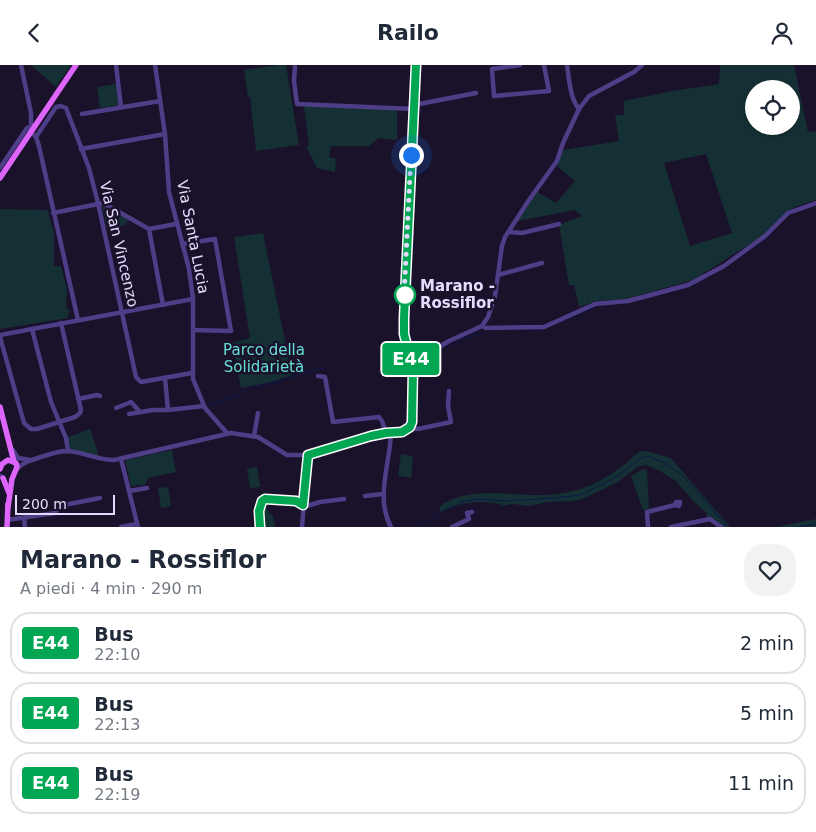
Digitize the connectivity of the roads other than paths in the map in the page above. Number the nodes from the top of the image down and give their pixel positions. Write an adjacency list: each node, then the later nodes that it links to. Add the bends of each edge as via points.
1 (21, 65): 17 (street)
2 (76, 65): 17 (main road)
3 (116, 65): 13 (street)
4 (155, 65): 12 (street, Via Santa Lucia)
5 (295, 65): 14 (street, via 297,104)
6 (416, 65): 14 (street)
7 (520, 65): 8 (street, via 492,69 494,96 549,91)
8 (544, 65)
9 (567, 65): 15 (street)
10 (642, 65): 15 (street, via 589,96)
11 (476, 93): 14 (street)
12 (160, 101): 13 (street); 19 (street, Via Santa Lucia)
13 (121, 107): 16 (street)
14 (414, 107): 42 (street, via 404,318 404,334)
15 (579, 109): 29 (street, via 557,161)
16 (82, 113)
17 (35, 118): 18 (main road)
18 (32, 132): 20 (street, Via San Vincenzo, via 56,107 63,106); 21 (street, via 27,128); 22 (main road); 25 (street)
19 (165, 134): 20 (street); 27 (street, Via Santa Lucia, via 169,192)
20 (82, 149): 23 (street, Via San Vincenzo)
21 (0, 168)
22 (0, 178)
23 (98, 203): 25 (street); 28 (street); 35 (street, Via San Vincenzo)
24 (816, 203): 38 (street, via 788,213 766,236 724,266 688,285 628,301 595,304 544,327)
25 (53, 213): 36 (street)
26 (560, 224): 29 (street, via 522,233)
27 (176, 225): 28 (street); 30 (street, Via Santa Lucia)
28 (149, 229): 34 (street)
29 (509, 232): 32 (street, via 502,246)
30 (182, 244): 33 (street, Via Santa Lucia); 40 (street, via 215,239 231,331)
31 (542, 263): 32 (street)
32 (498, 275): 38 (street, via 495,297)
33 (193, 299): 34 (street); 40 (street, Via Santa Lucia)
34 (163, 305): 35 (street)
35 (122, 312): 36 (street); 45 (street, Via San Vincenzo, via 136,377 141,382)
36 (78, 320): 37 (street)
37 (61, 323): 39 (street); 48 (street)
38 (482, 326): 42 (street)
39 (32, 329): 41 (street); 56 (street)
40 (193, 330): 43 (street, Via Santa Lucia)
41 (0, 336): 56 (street, via 25,425 34,429)
42 (412, 363): 57 (street, via 414,397)
43 (192, 373): 45 (street, Via San Vincenzo); 49 (street, Via Santa Lucia)
44 (318, 376): 59 (street, via 325,377 333,422 379,417)
45 (165, 378): 52 (street)
46 (449, 391): 57 (street, via 451,423 418,429)
47 (100, 396): 48 (street)
48 (78, 399): 56 (street, via 80,413)
49 (204, 406): 52 (street); 58 (street, Via Santa Lucia)
50 (0, 407): 61 (main road)
51 (116, 407): 53 (street, via 131,402)
52 (168, 410): 53 (street)
53 (140, 412): 55 (street)
54 (258, 413): 60 (street)
55 (130, 414)
56 (58, 422): 62 (street)
57 (410, 427): 59 (street, via 402,432)
58 (227, 433): 60 (street); 64 (street)
59 (388, 433): 63 (street); 72 (street)
60 (254, 436): 63 (street, via 287,455)
61 (11, 447): 65 (street, via 18,458); 66 (main road); 67 (main road)
62 (68, 451): 64 (street, via 101,459); 65 (street)
63 (308, 455): 76 (street)
64 (121, 459): 71 (street)
65 (32, 460): 67 (street)
66 (5, 461): 67 (main road); 68 (main road)
67 (16, 465): 69 (main road)
68 (1, 473): 69 (main road); 78 (main road, via 8,489)
69 (13, 477): 78 (main road)
70 (147, 488): 71 (street)
71 (129, 491): 82 (street)
72 (383, 494): 73 (street); 87 (street, via 384,508)
73 (366, 496)
74 (100, 498): 80 (street, via 62,506 55,513)
75 (344, 499): 76 (street)
76 (303, 505): 85 (street, via 296,501 265,499 259,511); 86 (street)
77 (675, 505): 89 (street, via 646,511)
78 (8, 510): 80 (street, via 15,517); 81 (main road)
79 (472, 512): 88 (street, via 467,513 469,519)
80 (22, 518): 81 (street); 83 (street)
81 (7, 524)
82 (138, 525): 84 (street)
83 (25, 527)
84 (121, 527)
85 (260, 527)
86 (302, 527)
87 (392, 527)
88 (452, 527)
89 (648, 527)
90 (671, 527): 91 (street, via 710,519)
91 (721, 527)

